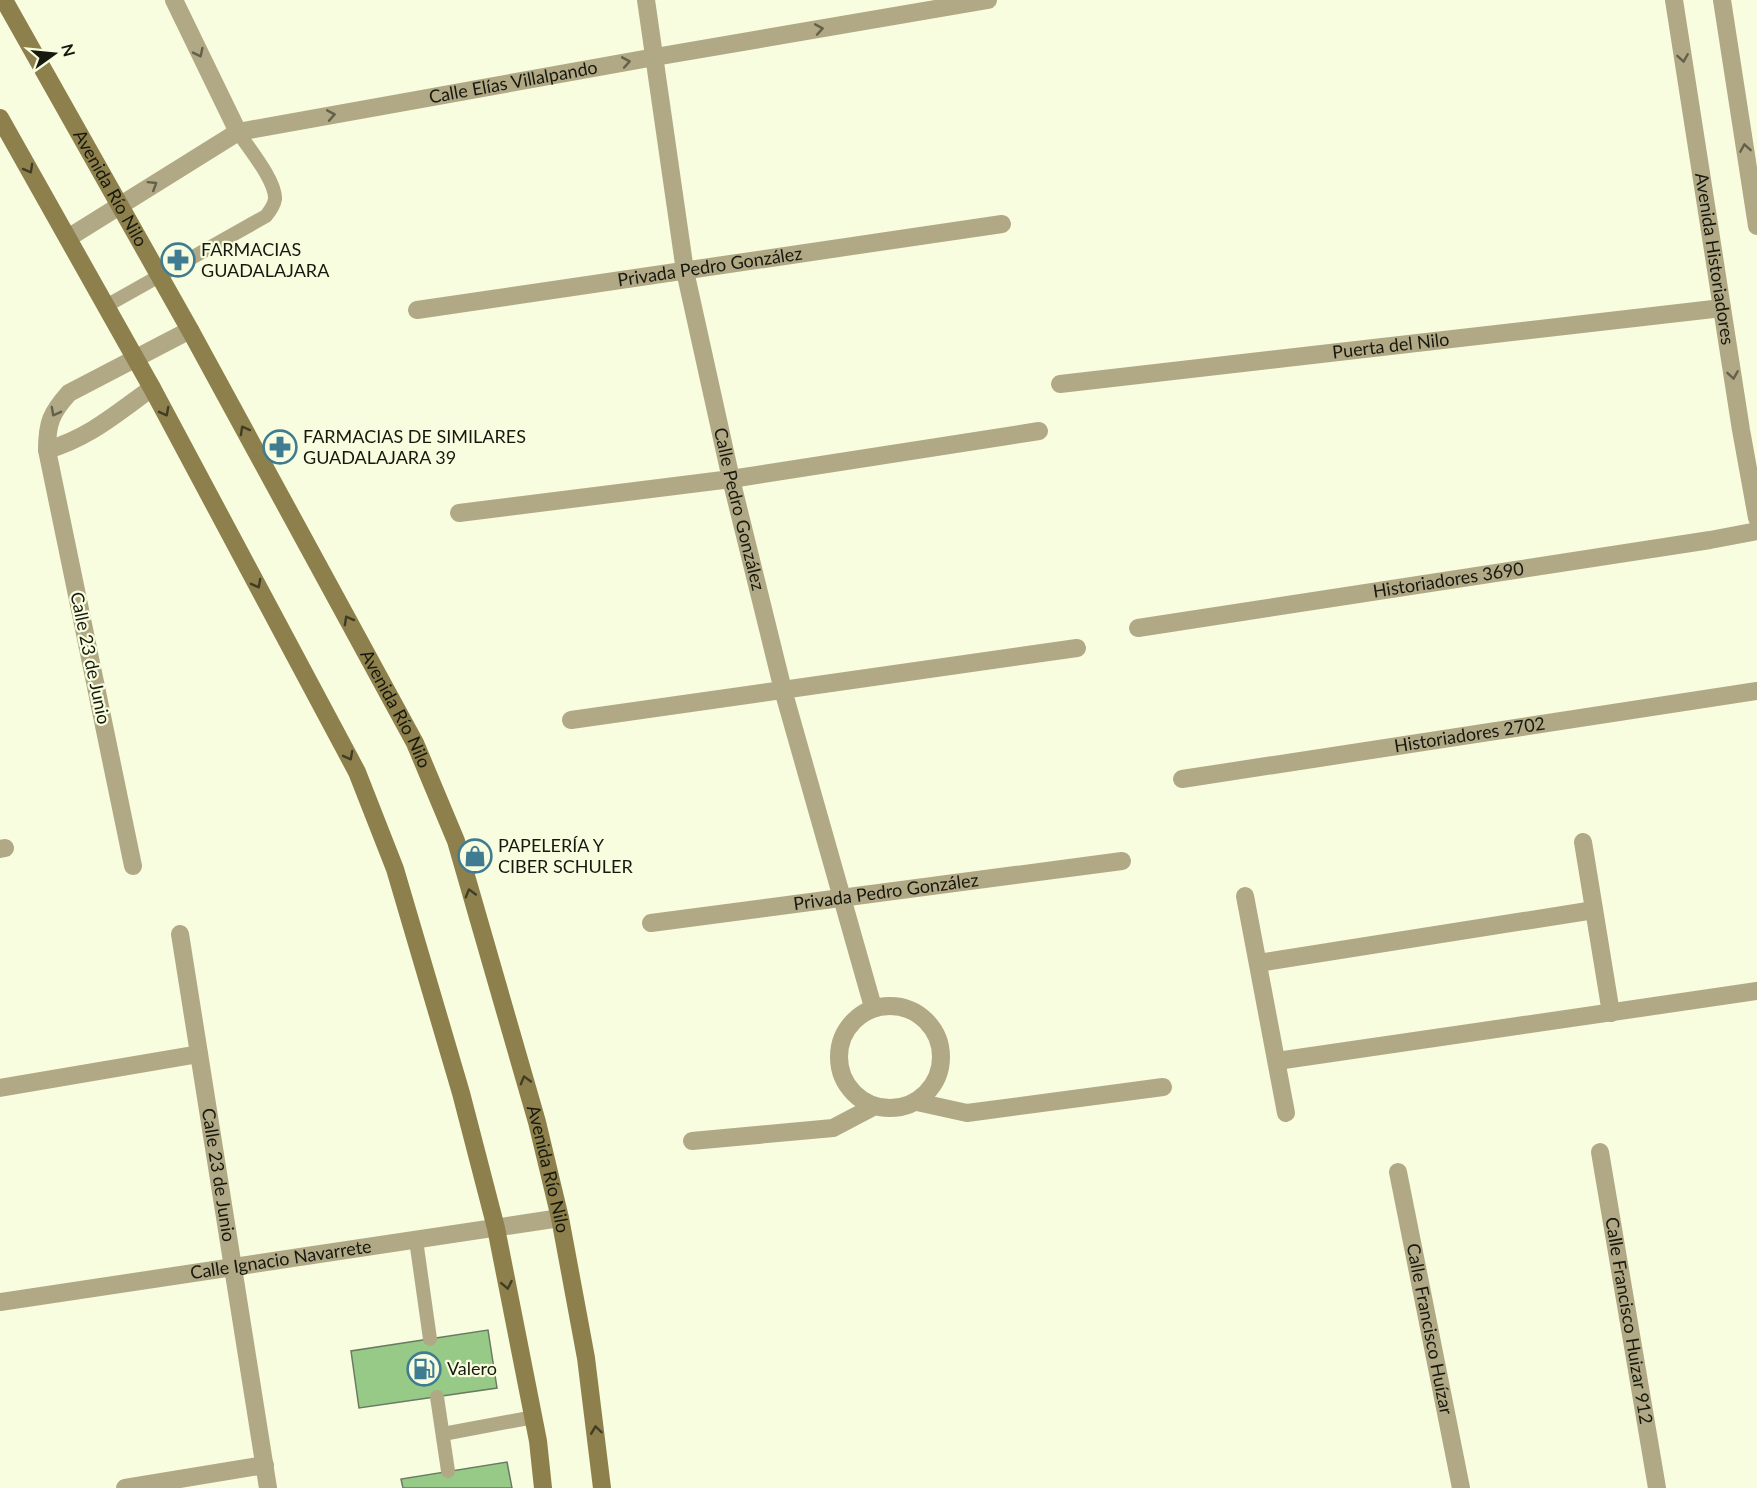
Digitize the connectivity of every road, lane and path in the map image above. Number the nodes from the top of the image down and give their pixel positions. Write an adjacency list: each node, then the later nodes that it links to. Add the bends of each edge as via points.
1 (4, 0): 11 (main road, Avenida Río Nilo)
2 (174, 0): 10 (street, one-way to 10)
3 (646, 0): 8 (street, Calle Pedro González)
4 (988, 0): 7 (street, Calle Elías Villalpando)
5 (1674, 0): 18 (street, Avenida Historiadores, one-way to 18)
6 (1722, 0): 13 (street, one-way to 6)
7 (902, 7): 8 (street, Calle Elías Villalpando, one-way to 7)
8 (655, 57): 10 (street, Calle Elías Villalpando, one-way to 8); 15 (street, Calle Pedro González)
9 (0, 118): 14 (main road, one-way to 14)
10 (238, 132): 11 (street, Calle Elías Villalpando, one-way to 10); 16 (lane, via 272,184 272,209)
11 (120, 206): 14 (street, Calle Elías Villalpando); 16 (main road, Avenida Río Nilo)
12 (1002, 224): 15 (street, Privada Pedro González)
13 (1757, 226)
14 (68, 238): 17 (main road)
15 (686, 271): 19 (street, Privada Pedro González); 27 (street, Calle Pedro González)
16 (160, 276): 17 (lane); 20 (main road, Avenida Río Nilo)
17 (106, 306): 21 (main road)
18 (1722, 308): 22 (street, Puerta del Nilo); 24 (street, Avenida Historiadores, one-way to 24)
19 (417, 310)
20 (190, 330): 21 (street, Calle 23 de Junio); 59 (main road, Avenida Río Nilo, one-way to 20, via 537,1122 451,830 415,743)
21 (135, 358): 23 (main road); 26 (street, Calle 23 de Junio, one-way to 26, via 69,393 55,409 47,428)
22 (1060, 384)
23 (152, 388): 26 (street, via 88,434); 60 (main road, one-way to 60, via 357,772 395,869)
24 (1749, 429): 29 (street, Avenida Historiadores)
25 (1038, 431): 27 (street)
26 (47, 450): 39 (street, Calle 23 de Junio)
27 (731, 479): 28 (street); 33 (street, Calle Pedro González)
28 (459, 513)
29 (1757, 518)
30 (1757, 531): 31 (street, Historiadores 3690)
31 (1138, 628)
32 (1077, 648): 33 (street)
33 (783, 690): 35 (street); 41 (street, Calle Pedro González)
34 (1757, 692): 36 (street, Historiadores 2702)
35 (571, 720)
36 (1182, 779)
37 (1583, 842): 42 (street)
38 (1122, 861): 41 (street, Privada Pedro González)
39 (133, 866)
40 (1245, 896): 45 (street)
41 (843, 899): 43 (street, Privada Pedro González); 47 (street, Calle Pedro González)
42 (1594, 910): 45 (street); 48 (street)
43 (651, 923)
44 (180, 934): 49 (street, Calle 23 de Junio)
45 (1258, 963): 50 (street)
46 (1757, 991): 48 (street)
47 (873, 1007): 53 (street, via 899,1005 922,1016 938,1036 942,1060 934,1085); 54 (street, via 852,1021 839,1044 839,1069 851,1092)
48 (1611, 1013): 50 (street)
49 (199, 1054): 52 (street); 62 (street, Calle 23 de Junio)
50 (1277, 1062): 55 (street)
51 (1164, 1087): 53 (street, via 967,1113)
52 (0, 1088)
53 (917, 1102): 54 (street, via 895,1109)
54 (873, 1107): 56 (street, via 832,1128)
55 (1286, 1113)
56 (692, 1141)
57 (1600, 1152): 75 (street, Calle Francisco Huizar 912)
58 (1398, 1172): 74 (street, Calle Francisco Huízar)
59 (560, 1218): 60 (street, Calle Ignacio Navarrete); 73 (main road, Avenida Río Nilo, one-way to 59, via 586,1358)
60 (496, 1228): 61 (street, Calle Ignacio Navarrete); 66 (main road, one-way to 66)
61 (416, 1240): 62 (street, Calle Ignacio Navarrete); 64 (lane)
62 (233, 1267): 63 (street, Calle Ignacio Navarrete); 68 (street, Calle 23 de Junio)
63 (0, 1302)
64 (430, 1339)
65 (437, 1396): 67 (lane)
66 (534, 1417): 67 (lane); 72 (main road)
67 (443, 1434): 69 (lane)
68 (265, 1465): 70 (street); 71 (street, Calle 23 de Junio)
69 (448, 1471)
70 (125, 1488)
71 (268, 1488)
72 (543, 1488)
73 (602, 1488)
74 (1461, 1488)
75 (1658, 1488)

